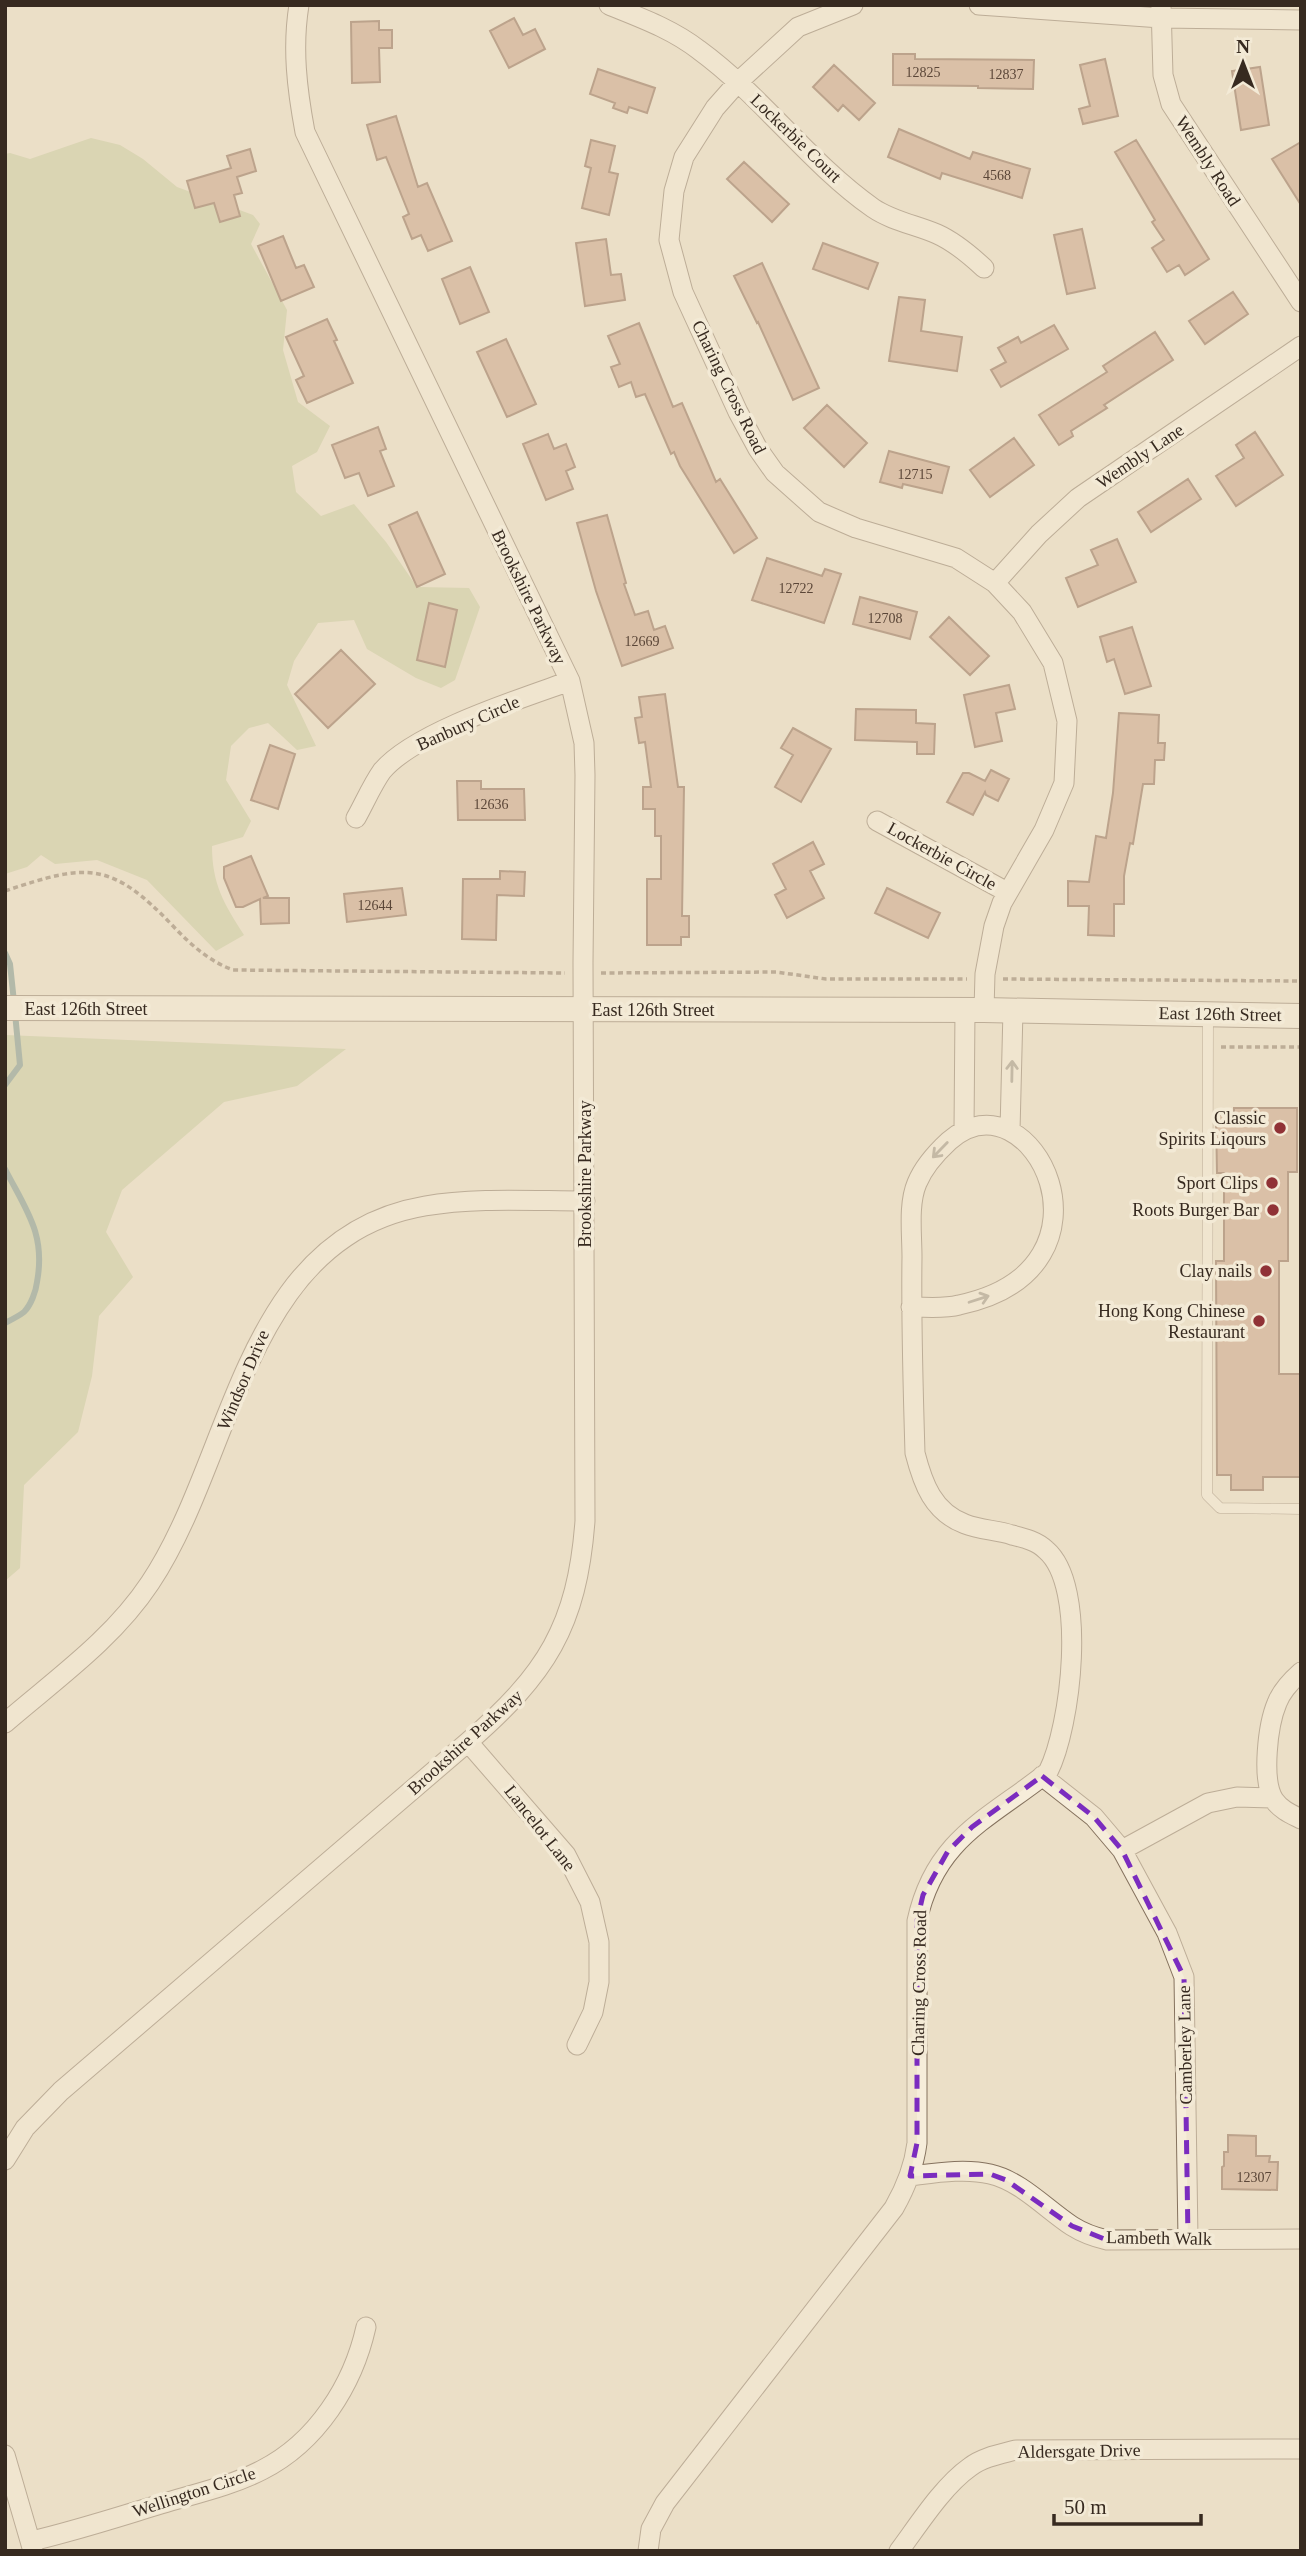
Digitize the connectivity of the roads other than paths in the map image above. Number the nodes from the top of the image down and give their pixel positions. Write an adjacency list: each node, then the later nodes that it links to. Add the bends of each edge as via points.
1 (299, 5): 12 (street, Brookshire Parkway, via 295,64 305,132)
2 (609, 5): 7 (street, Lockerbie Court, via 663,26)
3 (853, 5): 7 (street, Charing Cross Road, via 798,27)
4 (979, 5): 5 (street)
5 (1161, 12): 6 (street); 9 (street, Wembly Road, via 1163,75 1171,104)
6 (1301, 20)
7 (738, 82): 8 (street, Lockerbie Court, via 876,210 939,235); 11 (street, Charing Cross Road, via 684,157 674,191 669,240 683,292 738,412 775,473 819,512 956,558)
8 (984, 268)
9 (1301, 302)
10 (1301, 346): 11 (street, Wembly Lane, via 1077,498)
11 (995, 583): 15 (street, Charing Cross Road, via 1022,612 1053,663 1067,722 1064,783 1044,830)
12 (570, 681): 13 (street, Banbury Circle, via 412,747 382,771); 19 (street, Brookshire Parkway, via 584,754)
13 (356, 818)
14 (877, 821): 15 (street, Lockerbie Circle)
15 (1007, 892): 17 (street, Charing Cross Road)
16 (5, 1008): 19 (street, East 126th Street)
17 (974, 1010): 18 (street, East 126th Street); 19 (street, East 126th Street); 22 (street, Charing Cross Road)
18 (1013, 1010): 20 (street, East 126th Street); 23 (street, one-way to 18)
19 (584, 1011): 24 (street, Brookshire Parkway)
20 (1208, 1014): 21 (street, East 126th Street); 26 (lane, via 1207,1495 1220,1508)
21 (1301, 1016)
22 (964, 1130): 23 (street, via 987,1124); 25 (street, Charing Cross Road, one-way to 25, via 927,1164 916,1185)
23 (1010, 1131): 25 (street, one-way to 23, via 958,1306 998,1293 1018,1282 1050,1240 1049,1177 1036,1155)
24 (585, 1201): 28 (street, Windsor Drive, via 424,1206 370,1224 327,1251 291,1287 267,1324 181,1527 150,1583 120,1622); 29 (street, Brookshire Parkway, via 585,1521 579,1579 569,1613 537,1673 500,1715)
25 (911, 1307): 30 (street, Charing Cross Road, via 915,1453 931,1499 946,1515 967,1525 1032,1541 1046,1549 1059,1564 1065,1583 1072,1673 1053,1762)
26 (1301, 1509)
27 (1301, 1672): 31 (street, via 1278,1700 1271,1722 1268,1782)
28 (5, 1723)
29 (468, 1742): 34 (street, Lancelot Lane, via 566,1855 590,1902 599,1942 599,1982 593,2012); 35 (street, Brookshire Parkway, via 61,2091 25,2128)
30 (1042, 1776): 33 (street, Camberley Lane, via 1094,1817); 36 (street, Charing Cross Road, via 972,1827 948,1851 923,1895 917,1920 917,2143)
31 (1272, 1798): 32 (street); 33 (street, via 1237,1797 1208,1803)
32 (1301, 1819)
33 (1122, 1850): 37 (street, Camberley Lane, via 1167,1933 1184,1977)
34 (577, 2045)
35 (5, 2160)
36 (910, 2176): 37 (street, Lambeth Walk, via 990,2174 1014,2184 1087,2235 1107,2240); 43 (street, Charing Cross Road, via 894,2208 665,2503 651,2529)
37 (1188, 2239): 38 (street, Lambeth Walk)
38 (1301, 2239)
39 (366, 2327): 42 (street, Wellington Circle, via 357,2360 336,2400 300,2444 272,2465)
40 (1301, 2449): 44 (street, Aldersgate Drive, via 1016,2450 990,2456 970,2467 942,2495)
41 (5, 2455): 42 (street)
42 (32, 2546)
43 (648, 2551)
44 (899, 2551)

